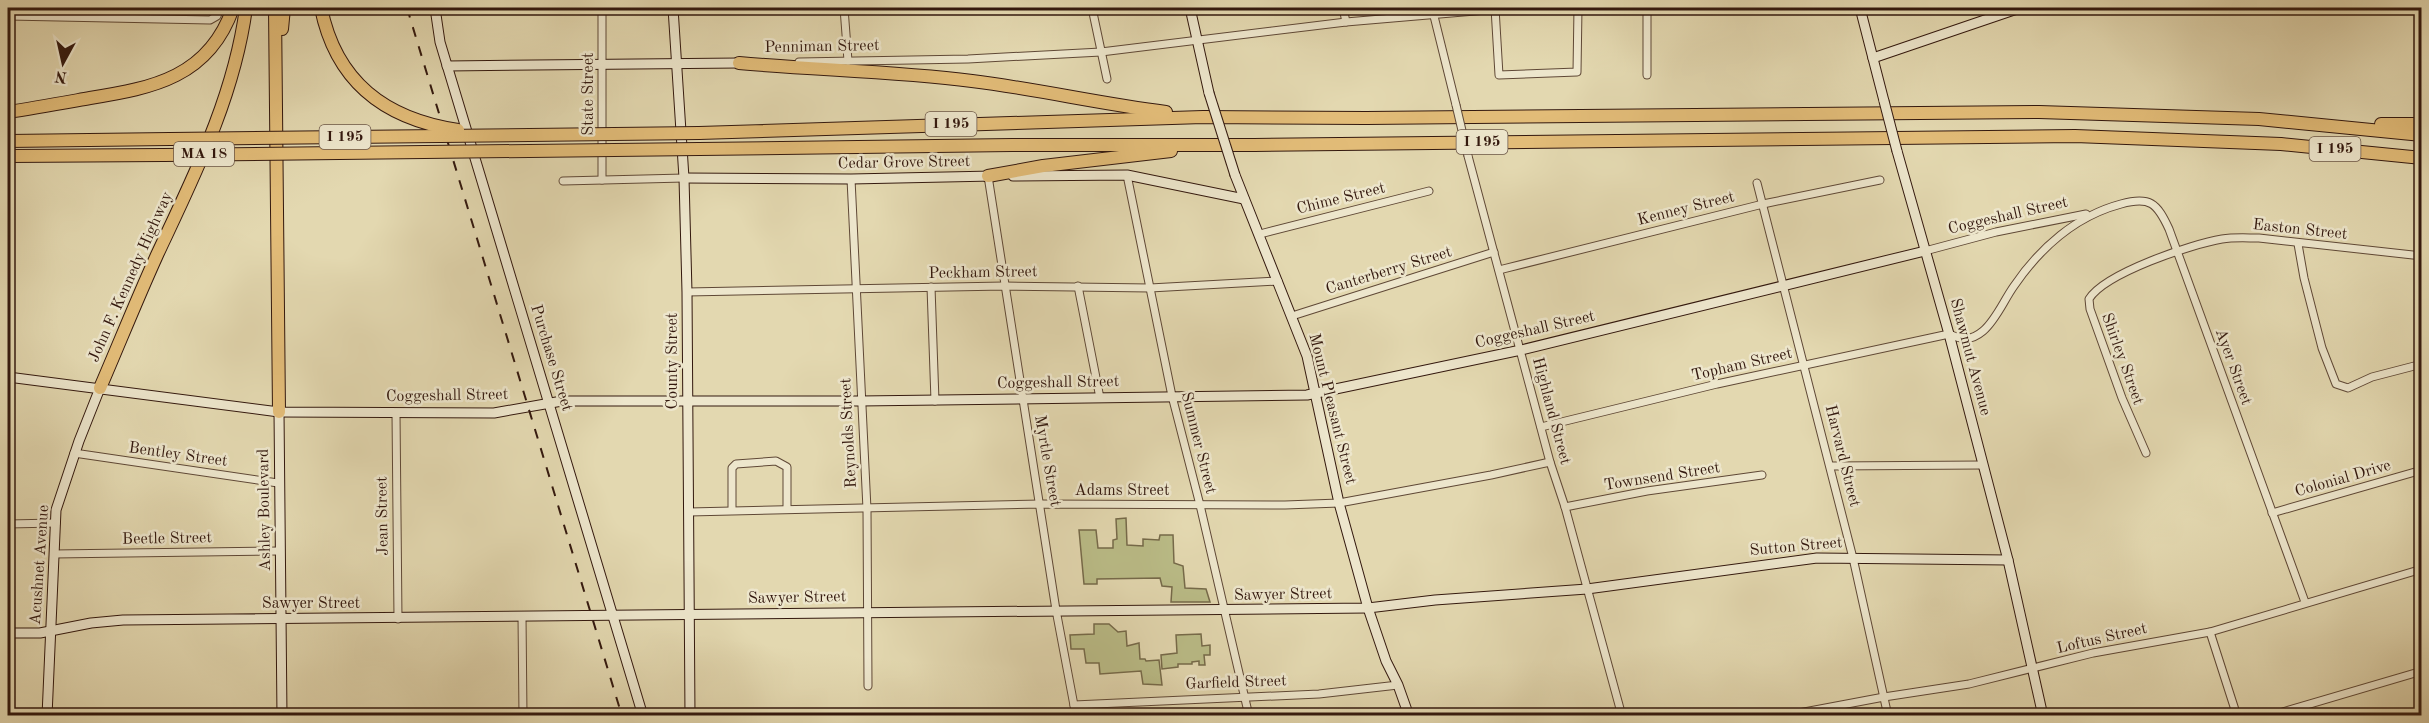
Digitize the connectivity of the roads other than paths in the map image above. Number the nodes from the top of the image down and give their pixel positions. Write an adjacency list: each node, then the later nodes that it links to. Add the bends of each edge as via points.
1 (219, 8): 21 (street, via 217,16 210,20)
2 (233, 8): 35 (highway, via 211,46 191,66 170,79 137,90)
3 (246, 8): 78 (highway, John F. Kennedy Highway / MA 18, via 235,68 218,121)
4 (275, 8): 34 (highway)
5 (284, 8): 34 (highway)
6 (321, 8): 39 (highway, bridge, via 339,59 363,89 387,108 440,127)
7 (435, 8): 31 (main road, Purchase Street)
8 (602, 8): 28 (street, State Street)
9 (673, 8): 29 (main road, County Street)
10 (844, 8): 27 (street)
11 (1092, 8): 25 (street)
12 (1190, 8): 24 (main road, Mount Pleasant Street)
13 (1343, 8): 23 (street)
14 (1432, 8): 22 (street, Highland Street)
15 (1495, 8): 16 (street, Penniman Street); 17 (street, via 1499,75 1577,72); 22 (street, Penniman Street)
16 (1510, 8)
17 (1578, 8)
18 (1647, 8): 32 (street)
19 (1860, 8): 26 (main road, Shawmut Avenue)
20 (2020, 8): 26 (main road)
21 (8, 16)
22 (1434, 16): 23 (street, Penniman Street); 60 (street, Highland Street, bridge)
23 (1346, 22): 24 (street, Penniman Street)
24 (1197, 41): 25 (street, Penniman Street); 54 (main road, Mount Pleasant Street, bridge, via 1209,93)
25 (1101, 52): 27 (street, Penniman Street); 33 (street)
26 (1873, 58): 59 (main road, Shawmut Avenue, bridge)
27 (848, 61): 30 (street, Penniman Street)
28 (602, 63): 29 (main road, Penniman Street); 31 (main road, Penniman Street); 49 (street, State Street)
29 (676, 63): 30 (main road, Penniman Street); 47 (main road, County Street)
30 (739, 63): 36 (highway, via 971,81)
31 (447, 66): 84 (main road, Purchase Street)
32 (1647, 75)
33 (1107, 79)
34 (276, 90): 87 (highway)
35 (8, 112)
36 (1203, 117): 38 (highway, I 195, via 2048,112 2211,116); 39 (highway, I 195, bridge)
37 (2421, 124): 38 (highway)
38 (2339, 126): 40 (highway, I 195)
39 (519, 135): 41 (highway, I 195, bridge)
40 (2421, 135)
41 (8, 141)
42 (1212, 146): 43 (highway, I 195, bridge); 44 (highway, I 195, via 2127,136 2281,144); 45 (highway)
43 (8, 156)
44 (2421, 159)
45 (988, 176): 46 (main road, Cedar Grove Street); 48 (main road, Cedar Grove Street); 65 (street, Myrtle Street)
46 (1127, 176): 54 (main road, Cedar Grove Street); 70 (street, Summer Street)
47 (684, 178): 48 (main road, Cedar Grove Street); 49 (street, Cedar Grove Street); 71 (main road, County Street)
48 (851, 179): 69 (street, Reynolds Street)
49 (602, 180): 51 (street, Cedar Grove Street)
50 (1880, 180): 55 (street, Kenney Street)
51 (563, 181)
52 (1757, 183): 55 (street, Harvard Street)
53 (1429, 191): 57 (street, Chime Street)
54 (1244, 200): 57 (main road, Mount Pleasant Street)
55 (1763, 204): 63 (street, Kenney Street); 67 (street, Harvard Street)
56 (2092, 213): 59 (street, Coggeshall Street); 61 (street, Ayer Street, via 2130,202 2151,202 2164,218); 73 (street, Topham Street, via 2033,262 1982,332 1962,340)
57 (1260, 234): 64 (main road, Mount Pleasant Street)
58 (2298, 244): 61 (street, Easton Street, via 2234,238); 62 (street, Easton Street); 76 (street, via 2325,360 2336,384 2348,388)
59 (1925, 251): 67 (main road, Coggeshall Street); 73 (main road, Shawmut Avenue)
60 (1494, 252): 63 (street, Highland Street); 72 (street, Canterberry Street)
61 (2177, 253): 91 (street, Shirley Street, via 2115,277 2089,299 2122,398); 106 (street, Ayer Street)
62 (2421, 256)
63 (1499, 270): 74 (street, Highland Street)
64 (1278, 281): 70 (street, Peckham Street); 72 (main road, Mount Pleasant Street)
65 (1004, 286): 66 (street, Peckham Street); 68 (street, Peckham Street); 82 (street, Myrtle Street)
66 (1078, 286): 70 (street, Peckham Street); 81 (street)
67 (1785, 286): 74 (main road, Coggeshall Street); 75 (street, Harvard Street)
68 (931, 287): 69 (street, Peckham Street); 85 (street)
69 (856, 288): 71 (street, Peckham Street); 86 (street, Reynolds Street)
70 (1150, 288): 80 (street, Summer Street)
71 (687, 292): 83 (main road, County Street)
72 (1292, 316): 79 (main road, Mount Pleasant Street)
73 (1949, 334): 75 (street, Topham Street); 93 (main road, Shawmut Avenue)
74 (1521, 350): 79 (main road, Coggeshall Street); 89 (street, Highland Street)
75 (1804, 364): 89 (street, Topham Street); 94 (street, Harvard Street)
76 (2421, 364)
77 (8, 377): 78 (main road, Coggeshall Street)
78 (100, 388): 87 (main road, Coggeshall Street); 90 (main road, Acushnet Avenue / MA 18)
79 (1316, 394): 80 (main road, Coggeshall Street); 98 (main road, Mount Pleasant Street)
80 (1172, 396): 81 (main road, Coggeshall Street); 100 (street, Summer Street)
81 (1100, 398): 82 (main road, Coggeshall Street)
82 (1022, 399): 85 (main road, Coggeshall Street); 99 (street, Myrtle Street)
83 (688, 400): 84 (main road, Coggeshall Street); 86 (main road, Coggeshall Street); 105 (main road, County Street)
84 (549, 401): 88 (main road, Coggeshall Street, via 501,412); 121 (main road, Purchase Street)
85 (935, 401): 86 (main road, Coggeshall Street)
86 (860, 402): 103 (street, Reynolds Street)
87 (279, 412): 88 (main road, Coggeshall Street); 97 (main road, Ashley Boulevard)
88 (396, 413): 124 (street, Jean Street)
89 (1542, 427): 92 (street, Highland Street)
90 (74, 453): 97 (street, Bentley Street); 107 (main road, Acushnet Avenue / MA 18, via 59,497)
91 (2146, 453)
92 (1550, 462): 98 (street, Adams Street); 101 (street, Highland Street)
93 (1982, 465): 94 (street); 112 (main road, Shawmut Avenue)
94 (1831, 466): 111 (street, Harvard Street)
95 (2421, 470): 106 (street, Colonial Drive)
96 (1762, 475): 101 (street, Townsend Street)
97 (278, 483): 109 (main road, Ashley Boulevard)
98 (1340, 503): 100 (street, Adams Street); 116 (main road, Mount Pleasant Street)
99 (1041, 504): 100 (street, Adams Street); 103 (street, Adams Street); 117 (street, Myrtle Street)
100 (1200, 505): 118 (street, Summer Street)
101 (1565, 507): 114 (street, Highland Street)
102 (787, 509): 103 (street, Adams Street); 104 (street, Adams Street); 104 (street, via 787,467 777,461 736,464 732,468)
103 (867, 509): 119 (street, Reynolds Street)
104 (732, 510): 105 (street, Adams Street)
105 (689, 512): 120 (main road, County Street)
106 (2272, 513): 115 (street, Ayer Street)
107 (56, 523): 108 (street); 110 (main road, Acushnet Avenue / MA 18)
108 (8, 524)
109 (280, 551): 110 (street, Beetle Street); 123 (main road, Ashley Boulevard)
110 (54, 554): 125 (main road, Acushnet Avenue / MA 18)
111 (1853, 558): 112 (main road, Sutton Street); 114 (main road, Sutton Street, via 1817,558); 133 (street, Harvard Street)
112 (2008, 560): 128 (main road, Shawmut Avenue)
113 (2421, 569): 115 (street, Loftus Street)
114 (1587, 589): 116 (main road, Sawyer Street); 143 (street, Highland Street)
115 (2305, 602): 126 (street, Loftus Street)
116 (1368, 608): 118 (main road, Sawyer Street); 130 (main road, Mount Pleasant Street)
117 (1056, 610): 118 (main road, Sawyer Street); 119 (main road, Sawyer Street); 134 (street, Myrtle Street)
118 (1223, 611): 132 (street, Summer Street)
119 (867, 612): 120 (main road, Sawyer Street); 131 (street, Reynolds Street)
120 (690, 614): 121 (main road, Sawyer Street); 139 (main road, County Street)
121 (613, 615): 122 (main road, Sawyer Street); 138 (main road, Purchase Street)
122 (522, 616): 124 (main road, Sawyer Street); 137 (street)
123 (282, 619): 124 (main road, Sawyer Street); 125 (main road, Sawyer Street, via 113,621); 136 (main road, Ashley Boulevard)
124 (398, 619)
125 (51, 631): 127 (main road, Sawyer Street); 135 (main road, Acushnet Avenue)
126 (2210, 632): 128 (street, Loftus Street, via 2093,653); 147 (street)
127 (8, 633)
128 (2033, 670): 133 (street, Loftus Street); 146 (main road, Shawmut Avenue)
129 (2421, 671): 148 (street)
130 (1398, 685): 132 (street, Garfield Street, via 1319,694); 142 (main road, Mount Pleasant Street)
131 (867, 686)
132 (1244, 696): 134 (street, Garfield Street); 141 (street, Summer Street)
133 (1884, 696): 144 (street, Loftus Street); 145 (street, Harvard Street)
134 (1074, 705): 140 (street, Myrtle Street)
135 (47, 716)
136 (282, 716)
137 (523, 716)
138 (643, 716)
139 (690, 716)
140 (1076, 716)
141 (1249, 716)
142 (1410, 716)
143 (1622, 716)
144 (1783, 716)
145 (1888, 716)
146 (2043, 716)
147 (2237, 716)
148 (2269, 716)

